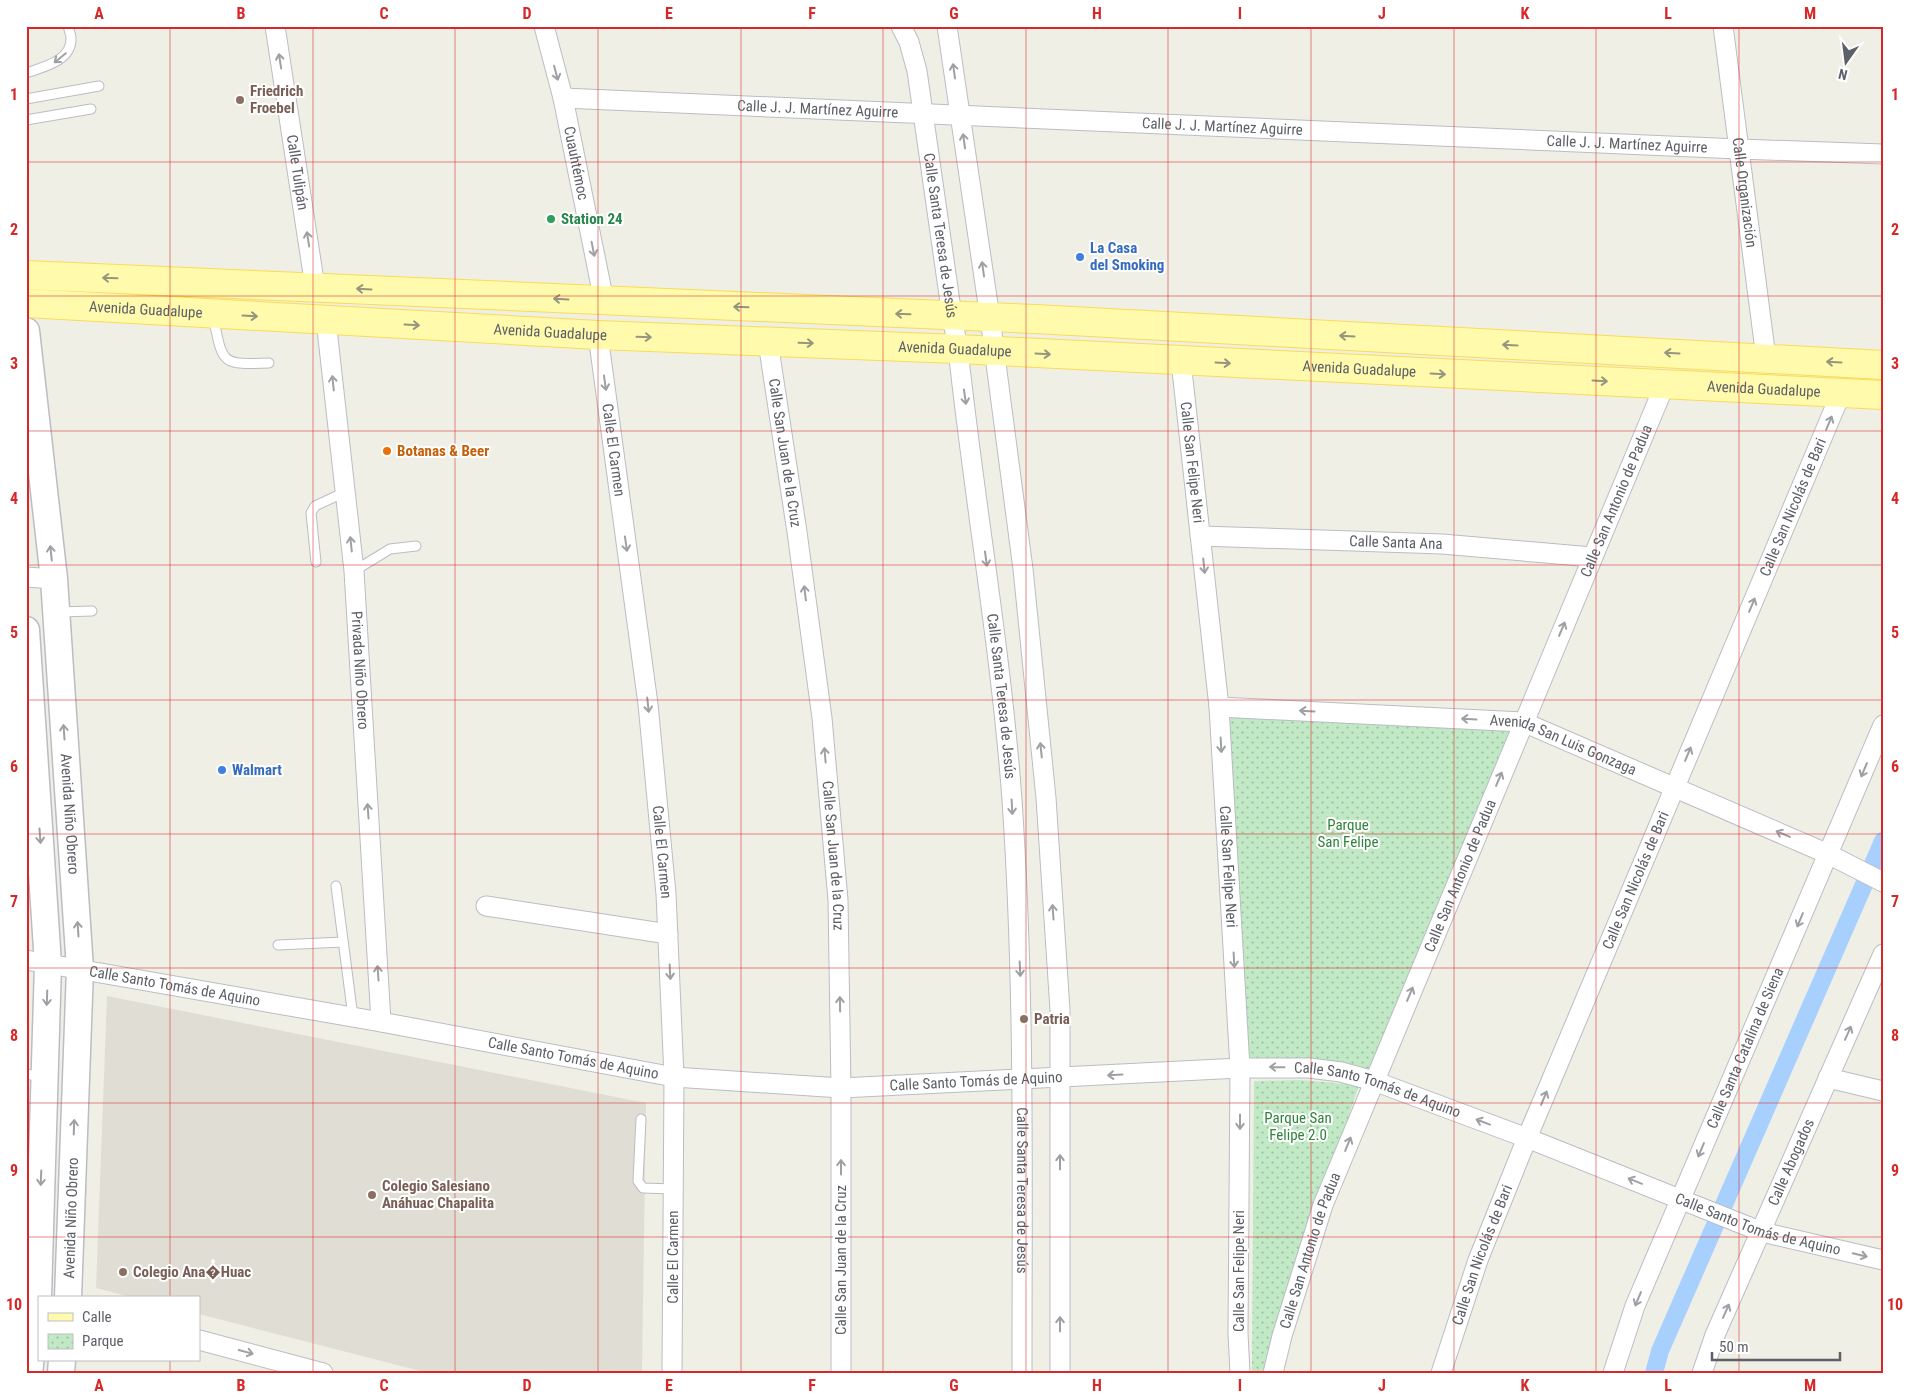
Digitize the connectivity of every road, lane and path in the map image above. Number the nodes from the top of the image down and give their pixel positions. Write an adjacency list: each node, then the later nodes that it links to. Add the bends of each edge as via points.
1 (68, 26): 7 (lane, one-way to 7, via 71,38 68,51 55,63)
2 (275, 26): 18 (street, Calle Tulipán, one-way to 2)
3 (544, 26): 9 (street, Cuauhtémoc, one-way to 9)
4 (901, 26): 12 (street, Calle Santa Teresa de Jesús, via 915,61)
5 (947, 26): 13 (street, one-way to 5)
6 (1723, 26): 15 (street, Calle Organización)
7 (26, 73)
8 (99, 86): 10 (lane)
9 (563, 98): 12 (street, Calle J. J. Martínez Aguirre); 19 (street, Cuauhtémoc, one-way to 19)
10 (26, 99)
11 (90, 109): 14 (lane)
12 (923, 114): 13 (street, Calle J. J. Martínez Aguirre); 22 (street, Calle Santa Teresa de Jesús)
13 (960, 116): 15 (street, Calle J. J. Martínez Aguirre); 23 (street, one-way to 13)
14 (26, 120)
15 (1739, 149): 16 (street, Calle J. J. Martínez Aguirre); 30 (street, Calle Organización)
16 (1883, 154)
17 (26, 275): 18 (main road, Avenida Guadalupe, one-way to 17)
18 (315, 287): 19 (main road, Avenida Guadalupe, one-way to 18)
19 (604, 301): 22 (main road, Avenida Guadalupe, one-way to 19)
20 (26, 303): 21 (main road, Avenida Guadalupe)
21 (212, 314): 24 (main road, Avenida Guadalupe, one-way to 24); 32 (lane, via 223,356 228,361 238,364)
22 (952, 316): 23 (main road, Avenida Guadalupe); 28 (street, Calle Santa Teresa de Jesús)
23 (990, 318): 29 (street); 30 (main road, Avenida Guadalupe, one-way to 23)
24 (326, 320): 26 (main road, Avenida Guadalupe, one-way to 26); 37 (street, Privada Niño Obrero, one-way to 24)
25 (26, 331): 44 (main road, Avenida Niño Obrero, one-way to 25)
26 (598, 335): 27 (main road, Avenida Guadalupe, one-way to 27); 58 (street, Calle El Carmen, one-way to 58, via 648,704)
27 (768, 342): 28 (main road, Avenida Guadalupe, one-way to 28); 73 (street, Calle San Juan de la Cruz, one-way to 27, via 838,900 822,718)
28 (958, 349): 29 (main road, Avenida Guadalupe); 71 (street, Calle Santa Teresa de Jesús, one-way to 71, via 988,571 1012,799 1022,1008)
29 (994, 352): 31 (main road, Avenida Guadalupe, one-way to 31); 69 (street, one-way to 29, via 1060,1010 1045,788 1023,569)
30 (1766, 358): 33 (main road, Avenida Guadalupe, one-way to 30)
31 (1181, 361): 34 (main road, Avenida Guadalupe, one-way to 34); 38 (street, Calle San Felipe Neri)
32 (269, 363)
33 (1883, 365)
34 (1665, 384): 35 (main road, Avenida Guadalupe); 40 (street, Calle San Antonio de Padua)
35 (1841, 393): 36 (main road, Avenida Guadalupe); 51 (street, Calle San Nicolás de Bari, one-way to 35)
36 (1883, 395)
37 (345, 492): 41 (lane, via 315,506 311,513); 42 (street, Privada Niño Obrero, one-way to 37)
38 (1200, 536): 40 (street, Calle Santa Ana, via 1442,544); 48 (street, Calle San Felipe Neri, one-way to 48)
39 (416, 546): 42 (lane, via 390,549)
40 (1592, 557): 49 (street, Calle San Antonio de Padua, one-way to 40)
41 (316, 562)
42 (354, 570): 65 (street, Privada Niño Obrero, one-way to 42)
43 (26, 577): 44 (street)
44 (54, 579): 46 (main road, Avenida Niño Obrero)
45 (92, 611): 46 (lane)
46 (56, 612): 53 (main road, Avenida Niño Obrero, one-way to 46)
47 (26, 630): 52 (main road, Avenida Niño Obrero)
48 (1219, 707): 49 (street, Avenida San Luis Gonzaga, one-way to 48); 66 (street, Calle San Felipe Neri, one-way to 66)
49 (1523, 722): 51 (street, Avenida San Luis Gonzaga); 72 (street, Calle San Antonio de Padua, one-way to 49)
50 (1883, 726): 54 (street, Calle Santa Catalina de Siena, one-way to 54)
51 (1674, 788): 54 (street, Avenida San Luis Gonzaga, one-way to 51); 76 (street, Calle San Nicolás de Bari, one-way to 51)
52 (32, 794): 53 (street); 62 (main road, Avenida Niño Obrero, one-way to 62)
53 (69, 800): 63 (main road, Avenida Niño Obrero, one-way to 53)
54 (1828, 854): 55 (street, Avenida San Luis Gonzaga); 78 (street, Calle Santa Catalina de Siena, one-way to 78)
55 (1883, 882)
56 (336, 886): 59 (lane)
57 (486, 906): 58 (street)
58 (668, 934): 68 (street, Calle El Carmen, one-way to 68)
59 (343, 942): 60 (lane); 64 (lane)
60 (278, 945)
61 (1883, 954): 70 (street, Calle Abogados, one-way to 61)
62 (37, 962): 63 (street, Calle Santo Tomás de Aquino); 67 (main road, Avenida Niño Obrero, one-way to 67)
63 (80, 969): 64 (street, Calle Santo Tomás de Aquino); 82 (main road, Avenida Niño Obrero, one-way to 63)
64 (353, 1017): 65 (street, Calle Santo Tomás de Aquino)
65 (381, 1022): 68 (street, Calle Santo Tomás de Aquino)
66 (1240, 1068): 69 (street, Calle Santo Tomás de Aquino, one-way to 69); 72 (street, Calle Santo Tomás de Aquino, one-way to 66, via 1328,1070); 91 (street, Calle San Felipe Neri, one-way to 91)
67 (35, 1076): 81 (main road, Avenida Niño Obrero, one-way to 81)
68 (674, 1078): 73 (street, Calle Santo Tomás de Aquino); 77 (street, Calle El Carmen)
69 (1061, 1078): 71 (street, Calle Santo Tomás de Aquino); 90 (street, one-way to 69)
70 (1828, 1078): 74 (street); 79 (street, Calle Abogados)
71 (1022, 1080): 73 (street, Calle Santo Tomás de Aquino); 89 (street, Calle Santa Teresa de Jesús)
72 (1374, 1081): 76 (street, Calle Santo Tomás de Aquino, one-way to 72); 92 (street, Calle San Antonio de Padua, one-way to 72, via 1323,1205)
73 (841, 1088): 88 (street, Calle San Juan de la Cruz, one-way to 73)
74 (1883, 1091)
75 (641, 1120): 77 (lane, via 638,1181 642,1188)
76 (1527, 1138): 78 (street, Calle Santo Tomás de Aquino, one-way to 76); 93 (street, Calle San Nicolás de Bari, via 1478,1260)
77 (674, 1189): 87 (street, Calle El Carmen)
78 (1680, 1199): 79 (street, Calle Santo Tomás de Aquino); 94 (street, Calle Santa Catalina de Siena, one-way to 94, via 1635,1306)
79 (1754, 1229): 80 (street, Calle Santo Tomás de Aquino, one-way to 80); 95 (street, Calle Abogados, one-way to 79)
80 (1883, 1260)
81 (36, 1296): 85 (main road, Avenida Niño Obrero)
82 (68, 1296)
83 (200, 1340): 84 (street, one-way to 84)
84 (282, 1368): 86 (street)
85 (28, 1373)
86 (323, 1373)
87 (672, 1373)
88 (841, 1373)
89 (1022, 1373)
90 (1060, 1373)
91 (1240, 1373)
92 (1273, 1373)
93 (1441, 1373)
94 (1613, 1373)
95 (1702, 1373)

